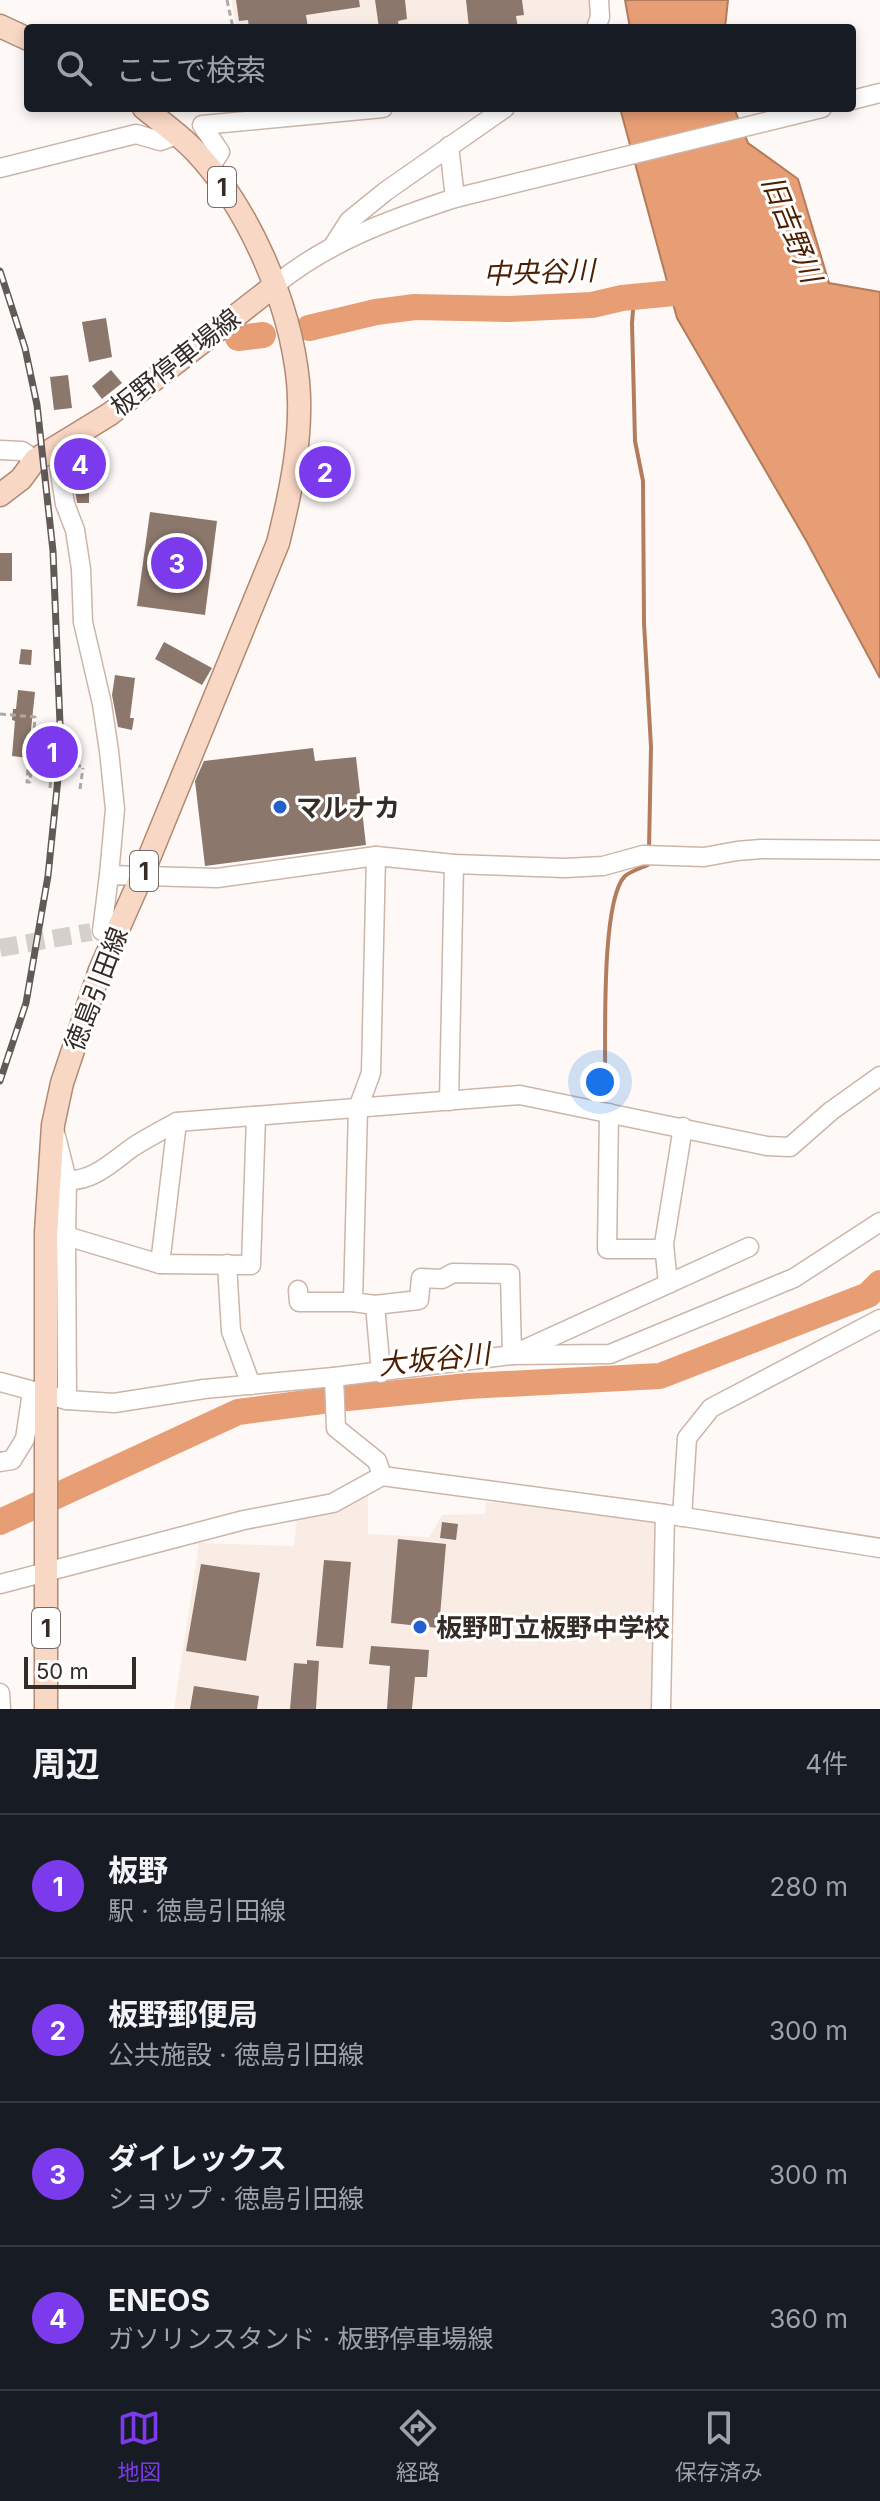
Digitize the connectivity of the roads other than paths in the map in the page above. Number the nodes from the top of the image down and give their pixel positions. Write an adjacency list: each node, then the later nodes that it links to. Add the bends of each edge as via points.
1 (599, 0): 2 (street)
2 (597, 24)
3 (0, 26): 4 (main road)
4 (24, 37)
5 (880, 93): 6 (street)
6 (856, 99)
7 (149, 112): 11 (main road, 徳島引田線 / 1)
8 (340, 112): 14 (street, via 202,125 220,152)
9 (499, 112): 12 (street)
10 (806, 112): 15 (street)
11 (177, 135): 13 (street, via 160,141 136,134); 14 (main road, 徳島引田線 / 1)
12 (449, 146): 15 (street); 16 (street, via 349,221)
13 (0, 168)
14 (209, 169): 17 (main road, 徳島引田線 / 1, via 257,242)
15 (455, 198): 16 (street)
16 (333, 246): 17 (street)
17 (274, 286): 18 (main road, 板野停車場線, via 110,414); 26 (main road, 徳島引田線 / 1, via 298,382 298,438 288,500 261,588)
18 (56, 448): 20 (main road, 板野停車場線); 25 (street, via 75,530 83,622 109,751 115,809)
19 (0, 450): 20 (street, via 22,451)
20 (35, 460): 21 (main road, 板野停車場線)
21 (0, 495)
22 (880, 850): 24 (street, via 648,855 565,868)
23 (376, 856): 24 (street); 26 (street, via 217,878); 30 (street, via 371,1073)
24 (454, 864): 29 (street)
25 (109, 875): 26 (street); 27 (street, via 97,931)
26 (142, 875): 27 (main road, 徳島引田線 / 1)
27 (100, 970): 34 (main road, 徳島引田線 / 1)
28 (880, 1076): 35 (street, via 790,1147)
29 (449, 1101): 30 (street); 31 (street, via 520,1095)
30 (358, 1108): 32 (street); 45 (street)
31 (609, 1113): 35 (street); 40 (street, via 607,1249)
32 (256, 1116): 33 (street); 42 (street, via 251,1265)
33 (177, 1122): 36 (street, via 98,1173); 41 (street)
34 (53, 1125): 36 (street); 53 (main road, 徳島引田線 / 1, via 46,1232)
35 (683, 1127): 40 (street)
36 (67, 1180): 38 (street)
37 (880, 1222): 48 (street, via 794,1278 610,1354)
38 (66, 1236): 41 (street); 53 (street)
39 (749, 1247): 43 (street)
40 (664, 1249): 43 (street)
41 (160, 1264): 42 (street)
42 (227, 1264): 52 (street, via 231,1331)
43 (668, 1284): 48 (street)
44 (298, 1290): 45 (street, via 299,1302)
45 (353, 1302): 46 (street)
46 (375, 1305): 48 (street, via 419,1300 421,1278 510,1274); 49 (street)
47 (880, 1319): 56 (street, via 711,1408 687,1438)
48 (512, 1355): 49 (street)
49 (381, 1373): 50 (street)
50 (334, 1381): 52 (street); 55 (street, via 336,1428 377,1461)
51 (0, 1382): 53 (street)
52 (251, 1385): 53 (street, via 114,1403)
53 (49, 1396): 54 (street, via 12,1460); 58 (main road, 徳島引田線 / 1)
54 (0, 1462)
55 (382, 1476): 56 (street); 58 (street, via 333,1503)
56 (674, 1516): 57 (street); 63 (street)
57 (880, 1548)
58 (46, 1571): 59 (street); 62 (main road, 徳島引田線 / 1)
59 (0, 1584)
60 (0, 1693): 61 (street)
61 (1, 1709)
62 (46, 1709)
63 (661, 1709)

